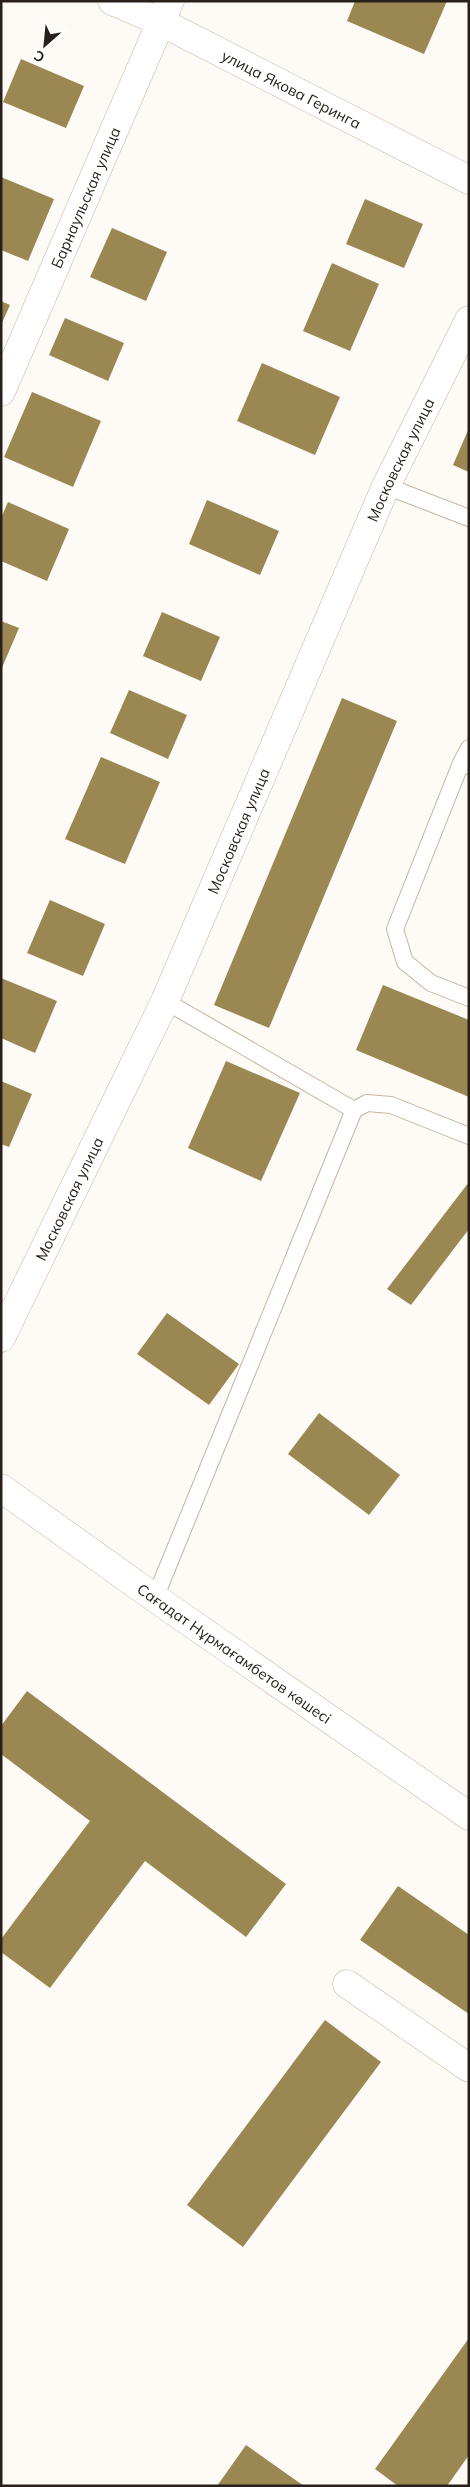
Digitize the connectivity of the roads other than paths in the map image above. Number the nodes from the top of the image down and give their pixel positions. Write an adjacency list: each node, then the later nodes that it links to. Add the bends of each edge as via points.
1 (112, 1): 2 (street, улица Якова Геринга)
2 (165, 12): 3 (street, улица Якова Геринга); 5 (street, Барнаульская улица)
3 (469, 180)
4 (469, 320): 6 (street, Московская улица)
5 (1, 392)
6 (386, 486): 7 (lane); 11 (street, Московская улица)
7 (469, 518)
8 (469, 748): 9 (lane)
9 (465, 764): 10 (lane, via 395,929 405,962 431,984)
10 (469, 998)
11 (165, 1001): 12 (lane); 14 (street, Московская улица)
12 (354, 1110): 13 (lane, via 367,1103 391,1105); 16 (lane)
13 (469, 1136)
14 (1, 1338)
15 (1, 1488): 16 (street, Сағадат Нұрмағамбетов көшесі)
16 (155, 1598): 17 (street, Сағадат Нұрмағамбетов көшесі)
17 (469, 1816)
18 (347, 1984): 19 (street)
19 (469, 2068)

